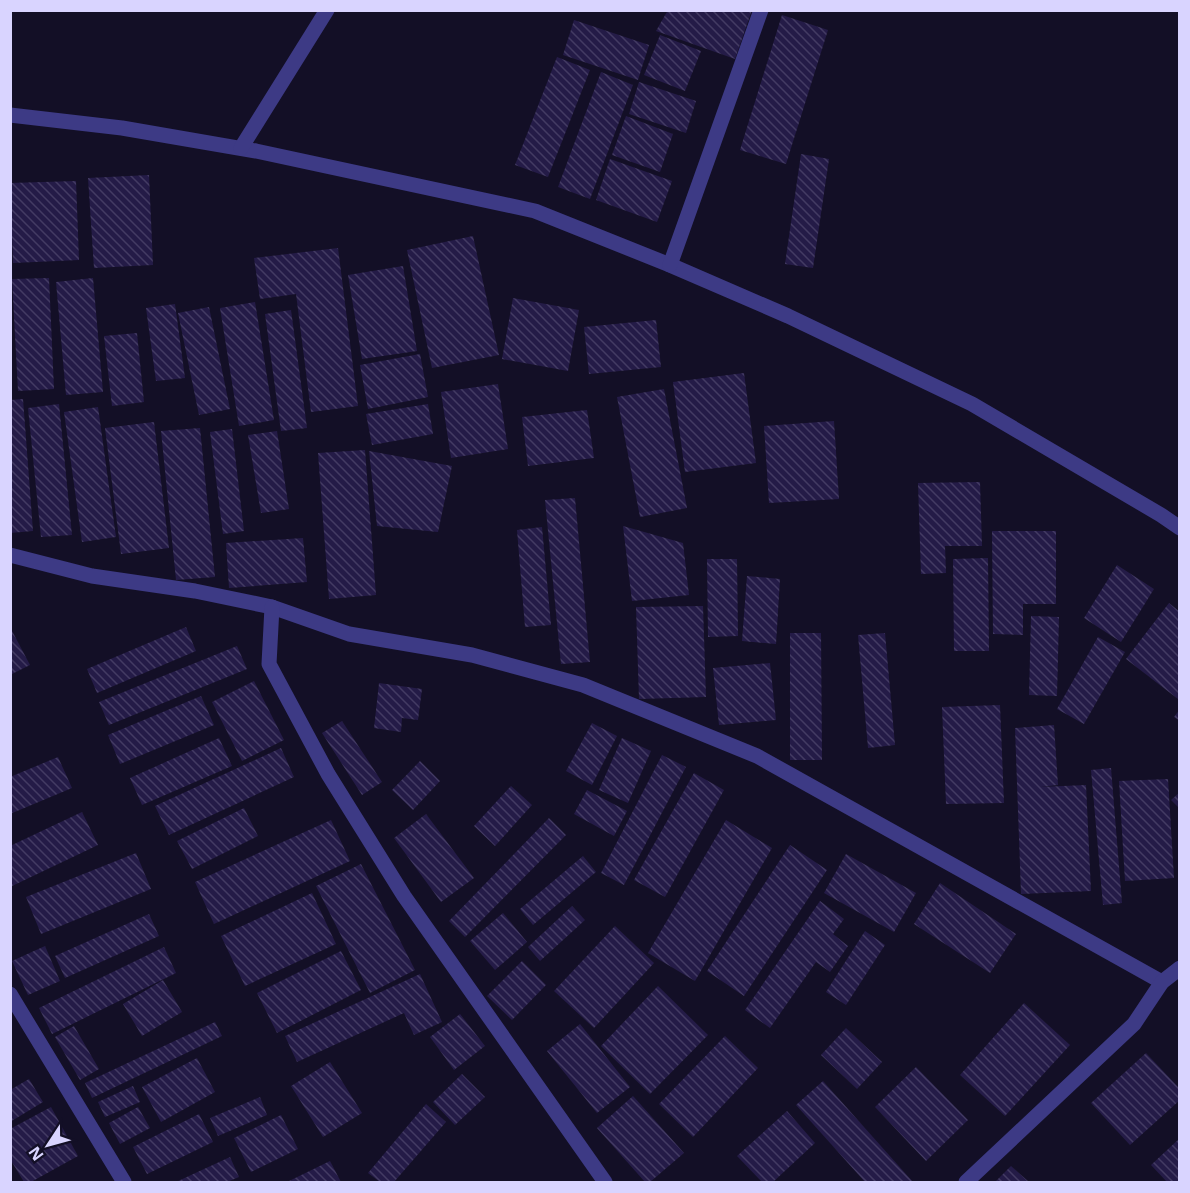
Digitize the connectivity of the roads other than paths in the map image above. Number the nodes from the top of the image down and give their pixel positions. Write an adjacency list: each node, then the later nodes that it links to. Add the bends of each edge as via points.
1 (327, 10): 4 (street)
2 (761, 10): 5 (street)
3 (10, 115): 4 (street)
4 (241, 148): 5 (street, via 535,211)
5 (670, 265): 6 (street, via 788,316 972,404)
6 (1179, 528)
7 (10, 555): 8 (street, via 92,576)
8 (272, 606): 10 (street, via 349,634 472,656 583,685 673,720 757,756); 13 (street, via 269,664 328,774 404,896)
9 (1179, 968): 10 (street)
10 (1162, 982): 14 (street, via 1134,1024)
11 (10, 994): 12 (street)
12 (124, 1182)
13 (605, 1182)
14 (966, 1182)

